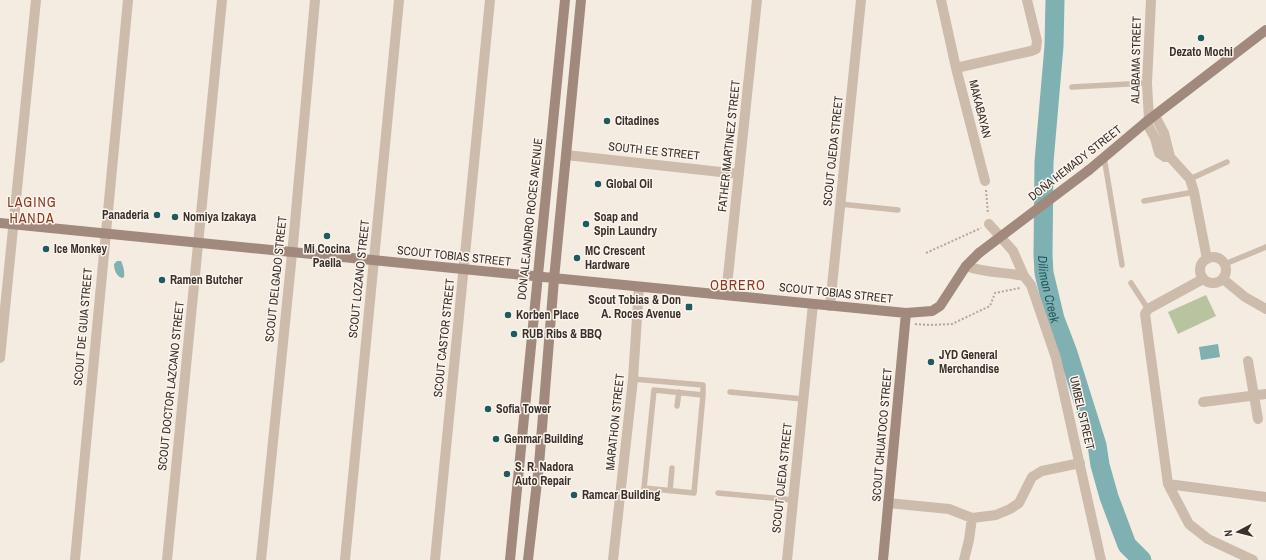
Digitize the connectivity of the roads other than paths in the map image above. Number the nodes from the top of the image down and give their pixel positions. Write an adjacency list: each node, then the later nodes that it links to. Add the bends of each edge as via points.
1 (36, 0): 30 (street)
2 (128, 0): 32 (street, SCOUT DE GUIA STREET)
3 (222, 0): 33 (street, SCOUT DOCTOR LAZCANO STREET)
4 (315, 0): 35 (street, SCOUT DELGADO STREET)
5 (399, 0): 37 (street, SCOUT LOZANO STREET)
6 (490, 0): 41 (street, SCOUT CASTOR STREET)
7 (565, 0): 43 (street, DON ALEJANDRO ROCES AVENUE)
8 (580, 0): 19 (street)
9 (757, 0): 22 (street, FATHER MARTINEZ STREET)
10 (861, 0): 27 (street, SCOUT OJEDA STREET)
11 (942, 0): 15 (street, MAKABAYAN)
12 (1027, 0): 15 (street, via 1037,41 1036,49)
13 (1151, 0): 16 (street, ALABAMA STREET)
14 (1266, 30): 18 (street, DOÑA HEMADY STREET)
15 (956, 68): 24 (street, MAKABAYAN)
16 (1147, 83): 17 (lane); 18 (street, ALABAMA STREET)
17 (1072, 87)
18 (1150, 119): 20 (street, DOÑA HEMADY STREET); 23 (street, via 1164,133 1170,158)
19 (566, 155): 22 (street, SOUTH EE STREET); 44 (street)
20 (1104, 157): 39 (lane); 40 (street, DOÑA HEMADY STREET, bridge, via 979,253)
21 (1227, 162): 23 (lane)
22 (739, 174): 49 (street, FATHER MARTINEZ STREET)
23 (1190, 179): 25 (street)
24 (985, 181)
25 (1194, 192): 26 (lane); 36 (street)
26 (1144, 201)
27 (840, 204): 28 (lane); 51 (street, SCOUT OJEDA STREET)
28 (898, 210)
29 (0, 223): 30 (street, SCOUT TOBIAS STREET)
30 (13, 224): 32 (street, SCOUT TOBIAS STREET); 55 (street)
31 (989, 224): 42 (street, UMBEL STREET, via 1013,251)
32 (105, 234): 33 (street, SCOUT TOBIAS STREET); 76 (street, SCOUT DE GUIA STREET)
33 (198, 243): 35 (street, SCOUT TOBIAS STREET); 77 (street, SCOUT DOCTOR LAZCANO STREET)
34 (1266, 247): 38 (lane)
35 (292, 252): 37 (street, SCOUT TOBIAS STREET); 78 (street, SCOUT DELGADO STREET)
36 (1207, 259): 38 (street, via 1216,257); 45 (street, via 1201,266)
37 (374, 260): 41 (street, SCOUT TOBIAS STREET); 79 (street, SCOUT LOZANO STREET)
38 (1225, 264): 46 (street)
39 (1122, 265)
40 (966, 266): 42 (street, via 984,272); 54 (street, DOÑA HEMADY STREET, via 940,306 932,311)
41 (463, 270): 43 (street, SCOUT TOBIAS STREET); 80 (street, SCOUT CASTOR STREET)
42 (1024, 276): 67 (street, UMBEL STREET, via 1030,285 1056,358)
43 (538, 277): 44 (street, SCOUT TOBIAS STREET); 81 (street, DON ALEJANDRO ROCES AVENUE)
44 (554, 279): 48 (street, SCOUT TOBIAS STREET); 82 (street, via 539,465)
45 (1203, 279): 46 (street, via 1213,284); 52 (street)
46 (1223, 279): 53 (street)
47 (1131, 283): 52 (lane)
48 (639, 287): 49 (street, SCOUT TOBIAS STREET); 57 (street, MARATHON STREET)
49 (726, 295): 50 (street, SCOUT TOBIAS STREET)
50 (813, 304): 51 (street, SCOUT TOBIAS STREET); 63 (street, SCOUT OJEDA STREET)
51 (830, 306): 54 (street, SCOUT TOBIAS STREET)
52 (1148, 309): 69 (street, via 1145,314)
53 (1266, 309)
54 (906, 318): 74 (street, SCOUT CHUATOCO STREET)
55 (0, 358)
56 (1248, 361): 62 (street)
57 (633, 379): 61 (lane, via 703,384); 83 (street, MARATHON STREET)
58 (679, 392): 61 (lane); 65 (lane); 70 (lane, via 654,390 644,488)
59 (730, 392): 63 (lane)
60 (1266, 394): 62 (street)
61 (703, 395): 70 (lane, via 694,493)
62 (1254, 396): 64 (street); 66 (street)
63 (802, 399): 73 (street, SCOUT OJEDA STREET)
64 (1204, 402)
65 (678, 406)
66 (1258, 419)
67 (1080, 463): 75 (street, via 1042,471 1032,477 1019,503 1010,510 996,515); 87 (street, UMBEL STREET)
68 (672, 468): 70 (lane)
69 (1168, 484): 72 (street); 88 (street, via 1189,524 1208,539)
70 (670, 491)
71 (718, 493): 73 (lane)
72 (1266, 497)
73 (793, 500): 84 (street, SCOUT OJEDA STREET)
74 (888, 503): 75 (street, via 949,509); 85 (street, SCOUT CHUATOCO STREET)
75 (972, 518): 86 (street)
76 (75, 560)
77 (167, 560)
78 (261, 560)
79 (345, 560)
80 (435, 560)
81 (510, 560)
82 (528, 560)
83 (613, 560)
84 (787, 560)
85 (883, 560)
86 (964, 560)
87 (1101, 560)
88 (1253, 560)

